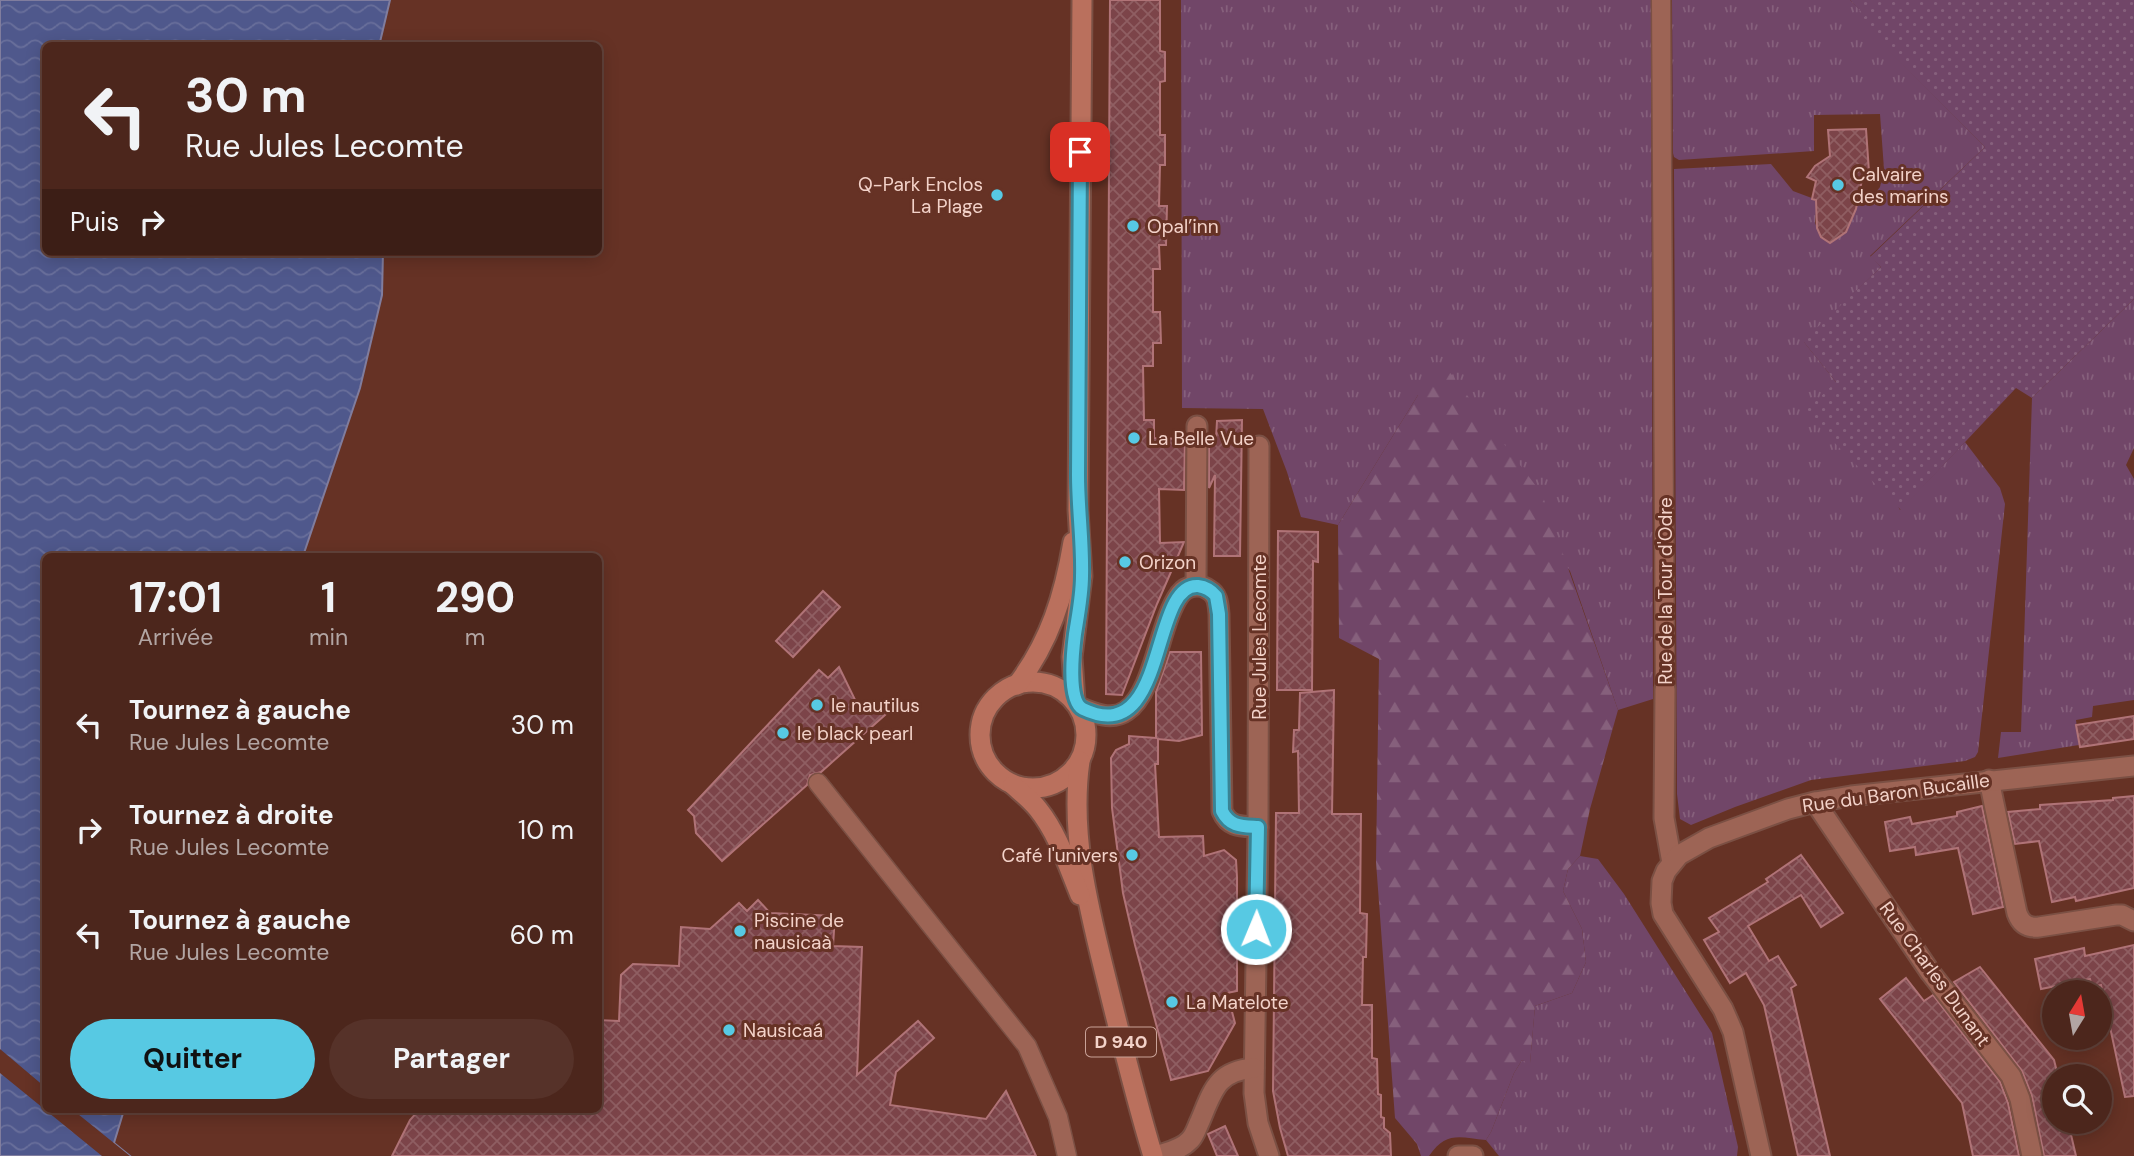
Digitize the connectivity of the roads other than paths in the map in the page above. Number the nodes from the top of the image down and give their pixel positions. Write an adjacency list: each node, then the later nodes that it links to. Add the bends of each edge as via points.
1 (1082, 0): 5 (main road)
2 (1661, 0): 8 (street, Rue de la Tour d'Odre)
3 (1197, 426): 6 (street)
4 (1259, 446): 16 (street, Rue Jules Lecomte)
5 (1078, 510): 7 (main road, via 1056,615); 9 (main road, via 1082,576 1072,657)
6 (1196, 586): 9 (street, via 1184,589 1177,599 1147,681 1130,708 1108,716); 16 (street, Rue Jules Lecomte, via 1211,591 1218,604 1222,811 1229,822)
7 (1017, 685): 9 (main road, via 1048,684); 14 (main road, via 991,703 980,731 988,763)
8 (1665, 689): 17 (street, Rue de la Tour d'Odre, via 1664,818)
9 (1077, 704): 10 (main road, via 1087,734)
10 (1080, 761): 14 (main road, via 1066,778 1051,786 1029,789); 19 (main road, D 940, via 1076,815)
11 (2134, 766): 12 (street, Rue du Baron Bucaille)
12 (1989, 780): 15 (street, Rue du Baron Bucaille); 18 (street, via 2021,922 2033,928 2116,915)
13 (818, 783): 21 (street, via 1027,1046 1058,1117)
14 (1012, 785): 19 (main road, D 940, via 1044,818)
15 (1815, 802): 17 (street, Rue du Baron Bucaille, via 1709,838 1686,849); 27 (street, Rue Charles Dunant, via 1930,972 2011,1076)
16 (1258, 827): 20 (street, Rue Jules Lecomte)
17 (1672, 863): 26 (street, Rue de la Tour d'Odre, via 1662,881 1663,914 1733,1031)
18 (2134, 921)
19 (1093, 926): 22 (main road, D 940)
20 (1254, 1068): 22 (street, via 1228,1073 1211,1095 1191,1139 1176,1150); 23 (street, Rue Jules Lecomte, via 1258,1123)
21 (1067, 1156)
22 (1154, 1156)
23 (1269, 1156)
24 (1458, 1156): 25 (street)
25 (1474, 1156)
26 (1761, 1156)
27 (2032, 1156)

